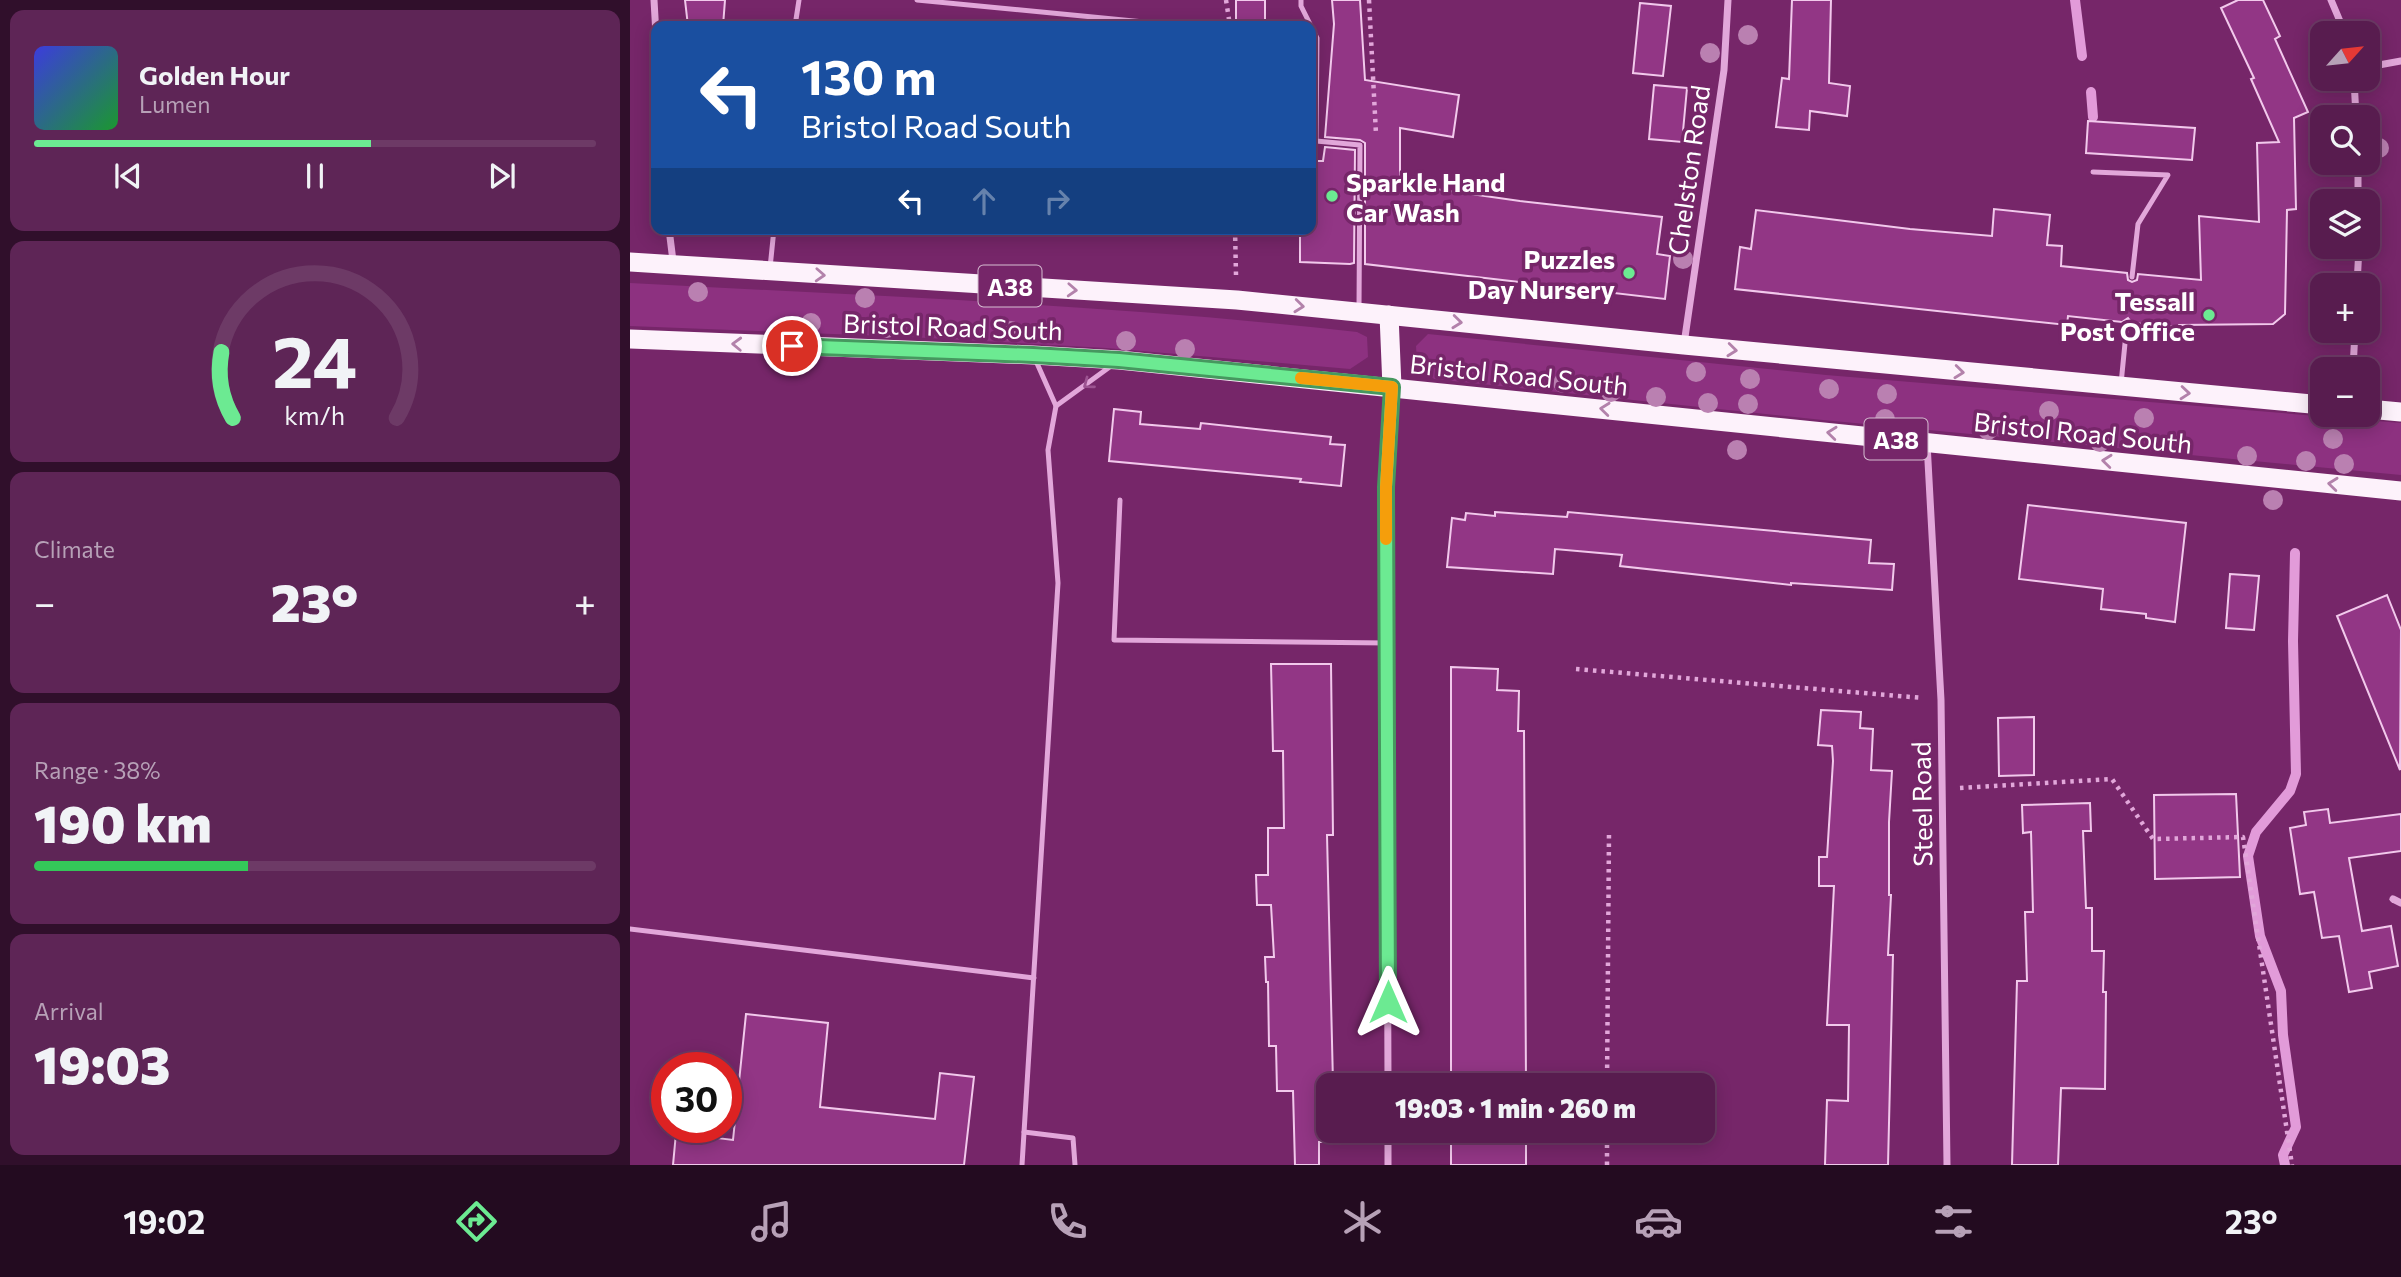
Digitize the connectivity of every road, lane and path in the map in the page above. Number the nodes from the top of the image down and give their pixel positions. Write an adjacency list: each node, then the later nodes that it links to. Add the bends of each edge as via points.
1 (654, 0): 8 (street)
2 (799, 0): 9 (lane)
3 (917, 0): 10 (lane)
4 (1226, 0): 11 (path)
5 (1301, 0): 12 (lane)
6 (1728, 0): 32 (street, Chelston Road, via 1724,69)
7 (2331, 0): 13 (street)
8 (655, 21)
9 (796, 21)
10 (1133, 21)
11 (1229, 21)
12 (1308, 21)
13 (2340, 21)
14 (1316, 36): 18 (lane)
15 (2401, 61): 16 (street)
16 (2380, 65)
17 (1316, 141): 28 (lane, via 1360,145)
18 (1316, 141)
19 (2094, 172): 26 (lane, via 2168,175 2138,224)
20 (670, 235): 24 (street)
21 (773, 235): 25 (lane)
22 (1236, 235): 27 (path)
23 (630, 262): 24 (highway, Bristol Road South / A38)
24 (674, 265): 25 (highway, Bristol Road South / A38)
25 (770, 272): 27 (highway, Bristol Road South / A38, one-way to 27)
26 (2132, 277)
27 (1237, 300): 28 (highway, Bristol Road South / A38, one-way to 28)
28 (1359, 312): 29 (highway, Bristol Road South / A38)
29 (1389, 315): 32 (highway, Bristol Road South / A38, one-way to 32); 35 (highway)
30 (2127, 323): 36 (lane)
31 (630, 339): 33 (highway, Bristol Road South / A38, one-way to 31)
32 (1684, 345): 36 (highway, Bristol Road South / A38, one-way to 36)
33 (1033, 355): 34 (highway, Bristol Road South / A38); 38 (lane)
34 (1119, 360): 35 (highway, Bristol Road South / A38); 38 (lane, one-way to 38)
35 (1392, 387): 41 (highway, Bristol Road South / A38, one-way to 35); 44 (street, via 1386,487)
36 (2120, 387): 37 (highway, Bristol Road South / A38, one-way to 37)
37 (2310, 404)
38 (1056, 406): 52 (lane, via 1048,450 1058,583)
39 (2380, 411): 40 (highway)
40 (2401, 412)
41 (1927, 443): 42 (highway, Bristol Road South / A38, one-way to 41); 46 (street, Steel Road)
42 (2401, 491)
43 (1120, 500): 44 (lane, via 1114,640)
44 (1387, 643): 53 (street)
45 (1576, 669): 46 (path)
46 (1941, 700): 47 (street, Steel Road)
47 (1942, 789): 62 (street, Steel Road); 63 (path, via 2112,779 2153,839 2244,837)
48 (1609, 832): 54 (path)
49 (2393, 899): 50 (street)
50 (2401, 903)
51 (630, 929): 52 (lane)
52 (1034, 978): 55 (lane)
53 (1388, 1073)
54 (1607, 1073)
55 (1024, 1132): 58 (lane); 59 (lane, via 1073,1138)
56 (1388, 1143): 60 (street)
57 (1607, 1143): 61 (path)
58 (1022, 1165)
59 (1075, 1165)
60 (1388, 1165)
61 (1607, 1165)
62 (1947, 1165)
63 (2292, 1165)

